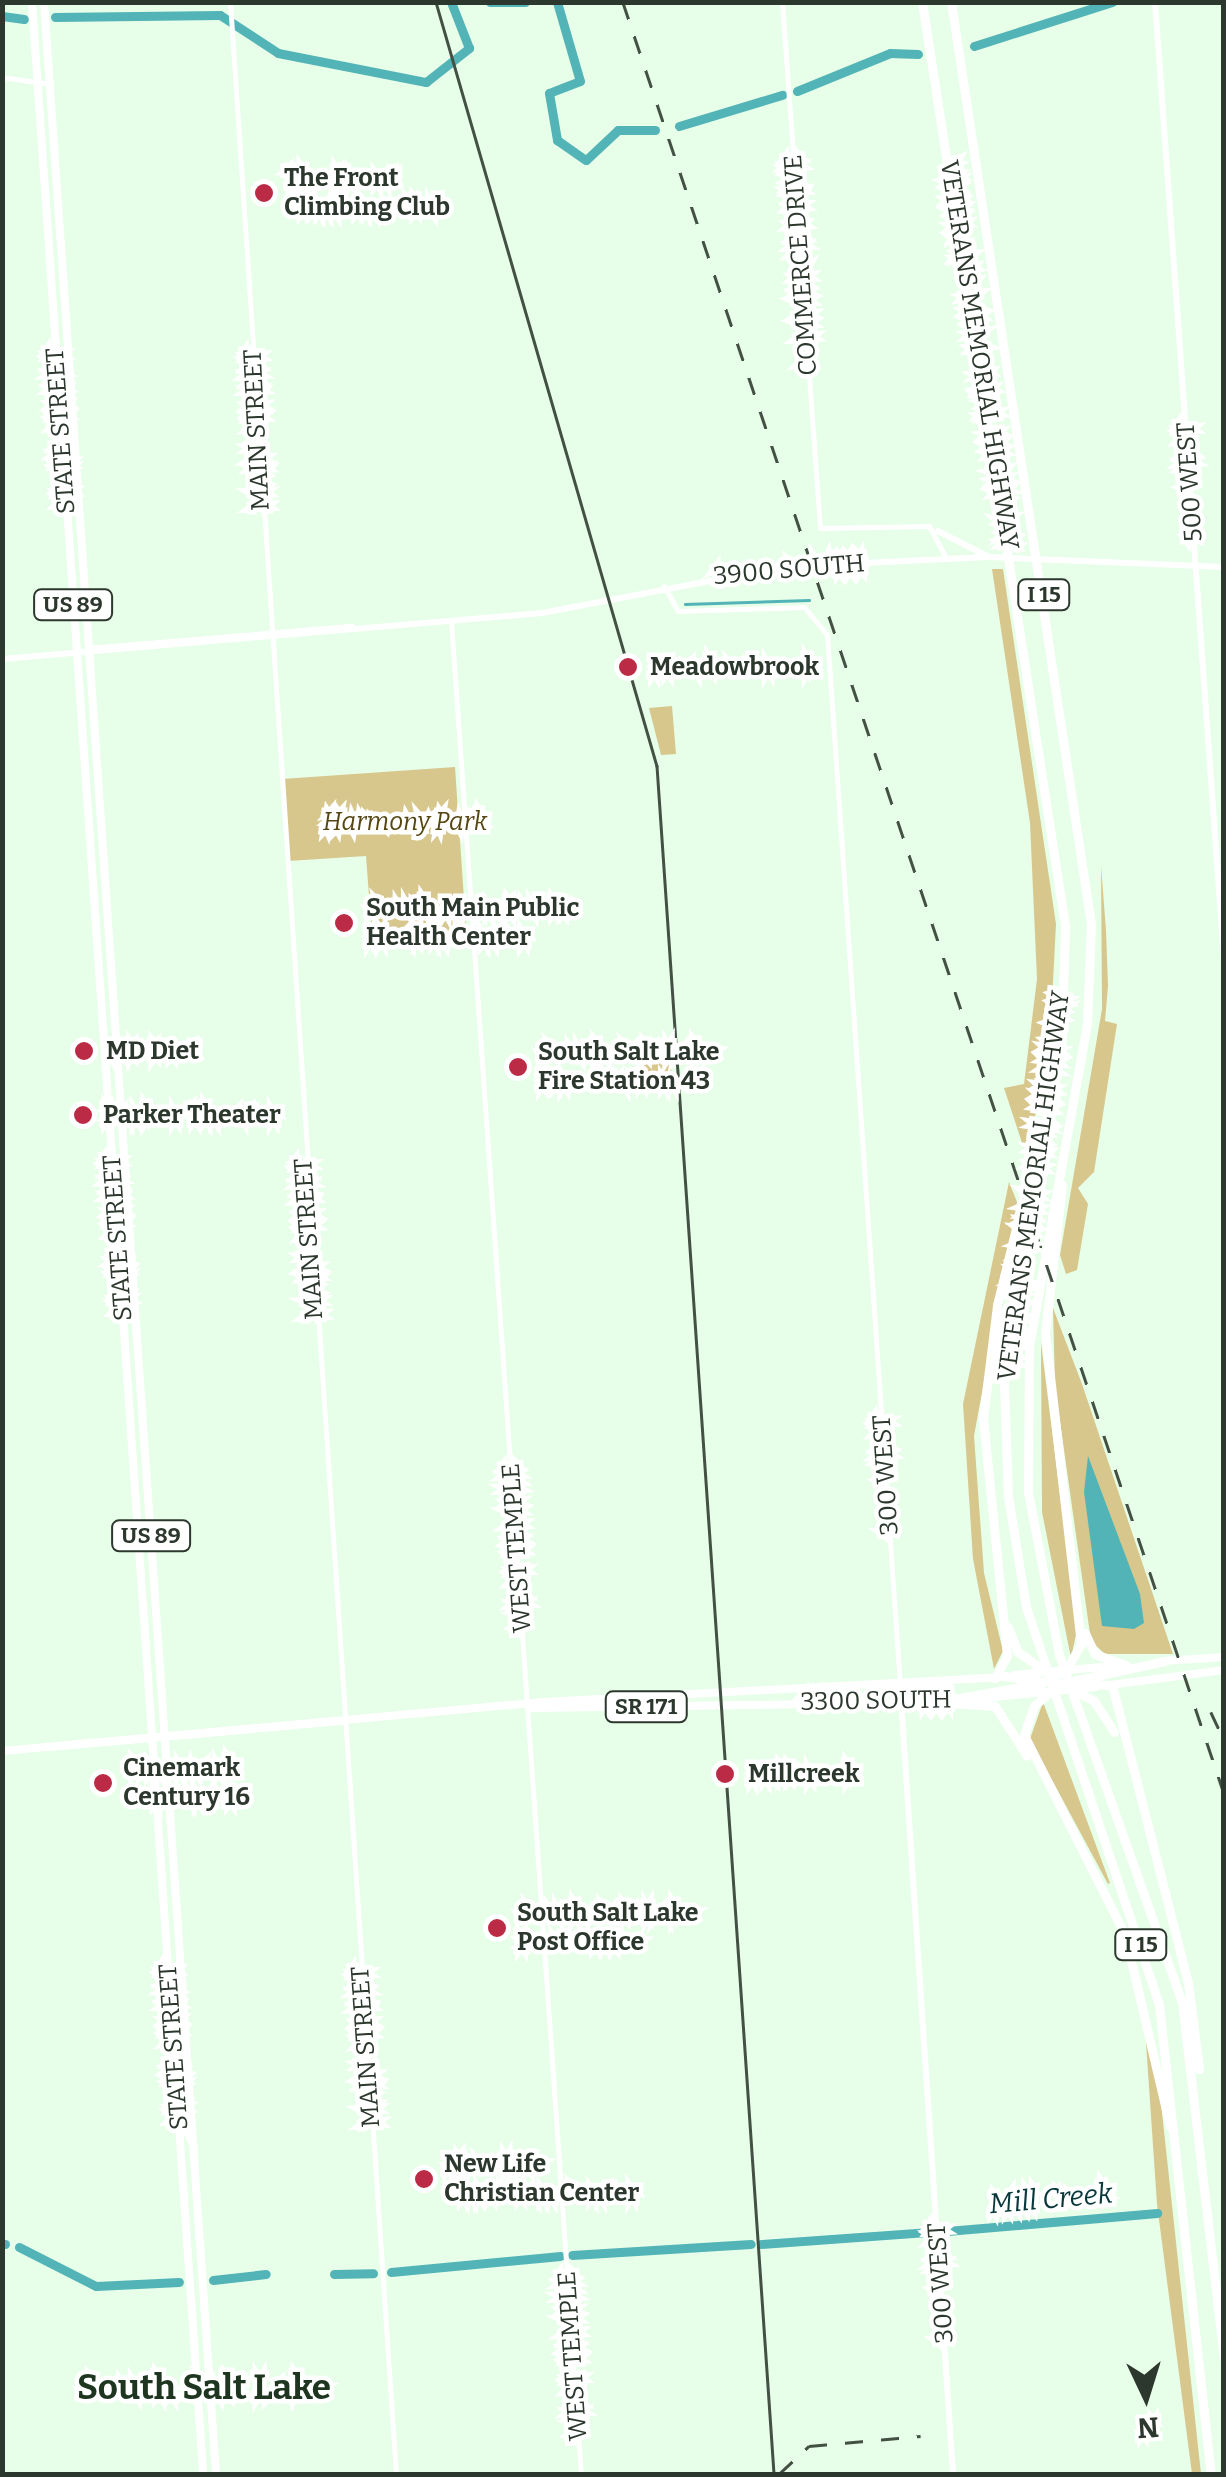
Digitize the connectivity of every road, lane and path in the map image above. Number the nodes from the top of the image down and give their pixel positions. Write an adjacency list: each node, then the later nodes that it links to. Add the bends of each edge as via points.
1 (32, 2): 9 (main road, STATE STREET / US 89)
2 (44, 2): 10 (main road, STATE STREET / US 89)
3 (230, 2): 18 (street, MAIN STREET)
4 (782, 2): 11 (street, COMMERCE DRIVE, via 820,528)
5 (921, 2): 23 (highway, VETERANS MEMORIAL HIGHWAY / I 15, via 1058,859 1065,982)
6 (953, 2): 24 (highway, VETERANS MEMORIAL HIGHWAY / I 15, via 1086,873 1090,979)
7 (1155, 2): 15 (main road, 500 WEST)
8 (2, 77): 9 (street)
9 (38, 84): 10 (street); 20 (main road, STATE STREET / US 89)
10 (50, 84): 19 (main road, STATE STREET / US 89)
11 (938, 531): 12 (main road); 13 (street)
12 (988, 557): 13 (main road, 3900 SOUTH); 15 (main road, 3900 SOUTH)
13 (946, 558): 16 (main road, 3900 SOUTH, via 797,566)
14 (1224, 567): 15 (main road, 3900 SOUTH)
15 (1197, 568): 22 (main road, 500 WEST)
16 (664, 586): 17 (main road, 3900 SOUTH); 34 (street, 300 WEST, via 682,611 796,605 827,634)
17 (451, 621): 18 (main road, 3900 SOUTH); 39 (street, WEST TEMPLE)
18 (267, 634): 19 (main road, 3900 SOUTH); 40 (street, MAIN STREET)
19 (88, 649): 20 (main road, 3900 SOUTH); 41 (main road, STATE STREET / US 89)
20 (76, 650): 21 (main road, 3900 SOUTH); 42 (main road, STATE STREET / US 89)
21 (2, 659)
22 (1224, 961)
23 (1036, 1156): 25 (highway, via 986,1380); 49 (highway, VETERANS MEMORIAL HIGHWAY / I 15, via 1004,1438 1016,1552 1040,1655 1159,2005)
24 (1055, 1207): 26 (highway, via 1047,1294); 48 (highway, VETERANS MEMORIAL HIGHWAY / I 15, via 1035,1292 1028,1492 1060,1655 1182,2002)
25 (989, 1542): 31 (highway, via 1007,1656); 32 (highway, via 1013,1643)
26 (1080, 1612): 29 (highway, via 1095,1654); 32 (highway, via 1081,1644)
27 (1224, 1657): 28 (main road)
28 (1165, 1661): 29 (main road); 32 (highway)
29 (1126, 1664): 32 (main road)
30 (1224, 1670): 33 (main road)
31 (999, 1677): 32 (highway); 34 (main road, 3300 SOUTH / SR 171)
32 (1057, 1681): 33 (highway); 37 (highway); 43 (highway, via 1097,1705); 45 (highway, via 1024,1734)
33 (1109, 1685): 43 (highway)
34 (900, 1686): 35 (main road, 3300 SOUTH / SR 171); 36 (main road, 300 WEST)
35 (788, 1690): 38 (main road); 39 (main road, 3300 SOUTH / SR 171)
36 (901, 1701): 37 (main road, 3300 SOUTH / SR 171); 38 (main road, 3300 SOUTH / SR 171); 55 (main road, 300 WEST)
37 (938, 1702): 45 (highway, via 1002,1711)
38 (766, 1703): 39 (main road, 3300 SOUTH / SR 171)
39 (527, 1707): 40 (main road, 3300 SOUTH / SR 171); 54 (street, WEST TEMPLE)
40 (343, 1720): 41 (main road, 3300 SOUTH / SR 171); 53 (street, MAIN STREET)
41 (164, 1735): 42 (main road, 3300 SOUTH / SR 171); 47 (main road, STATE STREET / US 89)
42 (153, 1736): 44 (main road, 3300 SOUTH / SR 171); 46 (main road, STATE STREET / US 89)
43 (1119, 1738): 48 (highway, via 1190,1997)
44 (2, 1751)
45 (1047, 1786): 49 (highway, via 1125,1935)
46 (178, 2111): 47 (main road); 51 (main road, STATE STREET / US 89)
47 (194, 2148): 52 (main road, STATE STREET / US 89)
48 (1209, 2192): 50 (highway, VETERANS MEMORIAL HIGHWAY / I 15)
49 (1182, 2196): 56 (highway, VETERANS MEMORIAL HIGHWAY / I 15)
50 (1224, 2358)
51 (204, 2474)
52 (216, 2474)
53 (396, 2474)
54 (581, 2474)
55 (954, 2474)
56 (1211, 2474)

